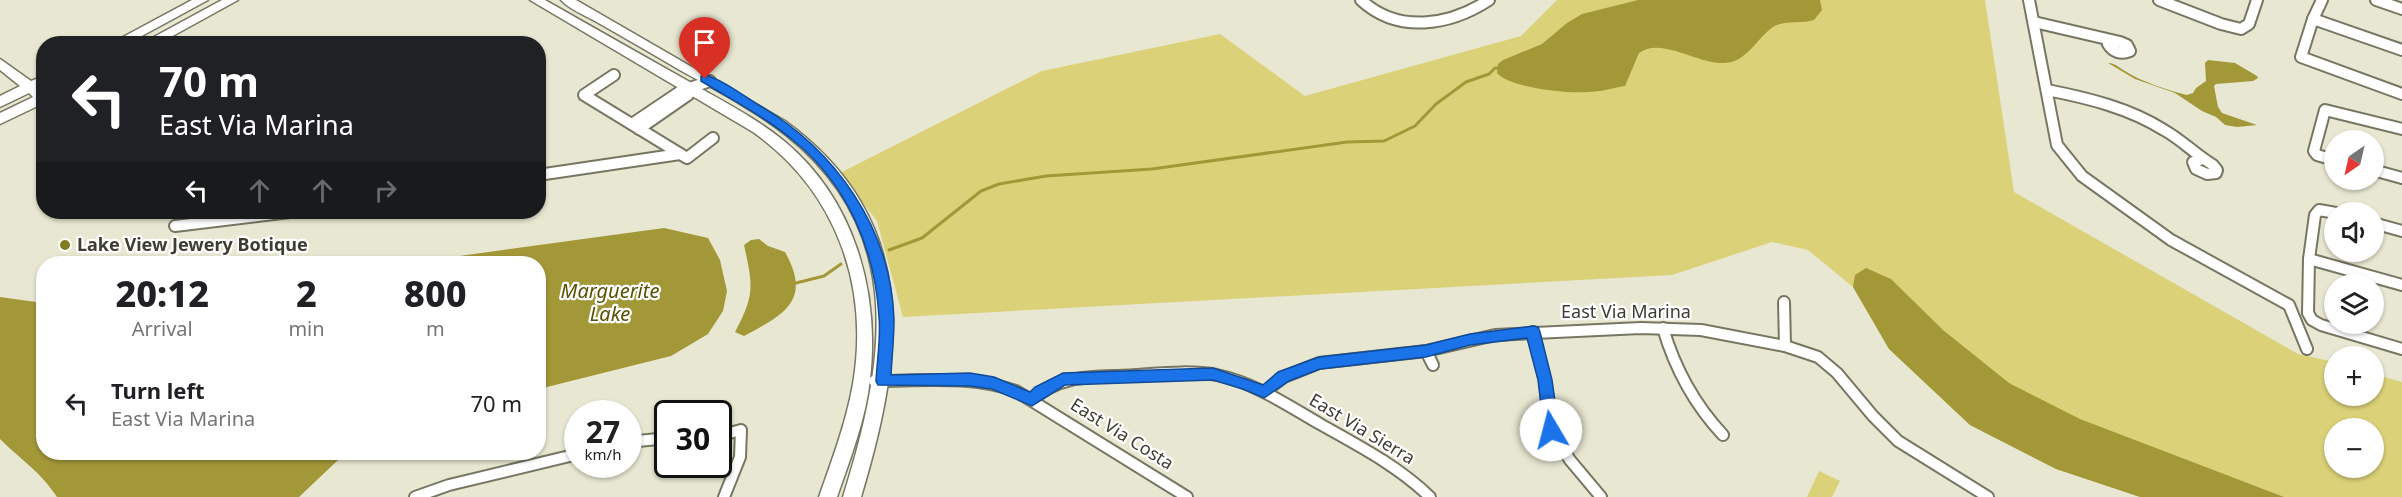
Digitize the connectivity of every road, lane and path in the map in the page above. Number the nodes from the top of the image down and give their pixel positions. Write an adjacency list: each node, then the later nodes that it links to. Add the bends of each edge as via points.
1 (199, 0): 17 (main road)
2 (232, 0): 18 (main road)
3 (536, 0): 26 (main road)
4 (567, 0): 23 (main road)
5 (1361, 0): 13 (street, via 1382,17 1402,24 1423,24)
6 (1467, 0): 13 (street)
7 (1489, 0): 13 (street)
8 (2029, 0): 16 (street)
9 (2159, 0): 10 (street, via 2241,28 2249,24)
10 (2256, 0)
11 (2322, 0): 15 (street)
12 (2376, 0): 14 (street)
13 (1474, 9)
14 (2402, 9)
15 (2313, 19): 20 (street); 29 (street, via 2301,57)
16 (2034, 22): 19 (street); 27 (street)
17 (131, 36)
18 (162, 36)
19 (2111, 41)
20 (2402, 50)
21 (0, 63): 25 (main road)
22 (614, 75): 33 (street, via 584,95)
23 (710, 81): 26 (street); 58 (main road, via 799,138 832,172 859,214 877,257 885,297)
24 (36, 84): 25 (main road)
25 (29, 87): 28 (main road); 31 (main road)
26 (691, 89): 33 (street, via 688,95); 57 (main road, via 781,146 815,181 837,214 850,242 863,294 866,326)
27 (2048, 90): 38 (street, via 2124,108 2188,147); 53 (street, via 2057,145 2082,176 2171,240 2289,305)
28 (36, 92)
29 (2402, 94)
30 (36, 101): 32 (main road)
31 (0, 102)
32 (0, 119)
33 (636, 127): 36 (street)
34 (2402, 129): 37 (street, via 2325,111 2314,148 2317,155)
35 (713, 138): 36 (street, via 687,158)
36 (680, 154): 40 (street)
37 (2324, 157)
38 (2200, 160)
39 (2384, 173): 41 (street)
40 (546, 174)
41 (2402, 178)
42 (2324, 211): 47 (street, via 2315,215)
43 (232, 219): 44 (street)
44 (175, 226)
45 (2384, 226): 46 (street)
46 (2402, 231)
47 (2309, 259): 48 (street); 54 (street, via 2307,306 2312,320)
48 (2402, 285)
49 (1784, 302): 52 (street)
50 (1663, 328): 51 (street, East Via Marina); 52 (street, East Via Marina, via 1701,330); 62 (street, via 1685,386)
51 (1533, 332): 55 (street, East Via Marina, via 1470,339); 72 (street, via 1545,380 1551,430)
52 (1785, 346): 73 (street, East Via Marina, via 1827,364 1898,441)
53 (2307, 349)
54 (2402, 349)
55 (1426, 351): 56 (street); 59 (street, East Via Marina, via 1319,363 1284,377)
56 (1433, 364)
57 (862, 381): 58 (street, East Via Costa); 68 (main road)
58 (884, 381): 60 (street, East Via Costa, via 994,383); 69 (main road)
59 (1264, 392): 60 (street, East Via Sierra, via 1213,374 1149,375 1063,379); 71 (street, East Via Sierra, via 1405,473)
60 (1032, 400): 70 (street, East Via Costa)
61 (732, 432): 64 (street, via 741,430 740,457)
62 (1723, 435)
63 (564, 457): 66 (street)
64 (732, 477)
65 (732, 478): 67 (street)
66 (415, 497)
67 (724, 497)
68 (828, 497)
69 (852, 497)
70 (1187, 497)
71 (1430, 497)
72 (1601, 497)
73 (1988, 497)

